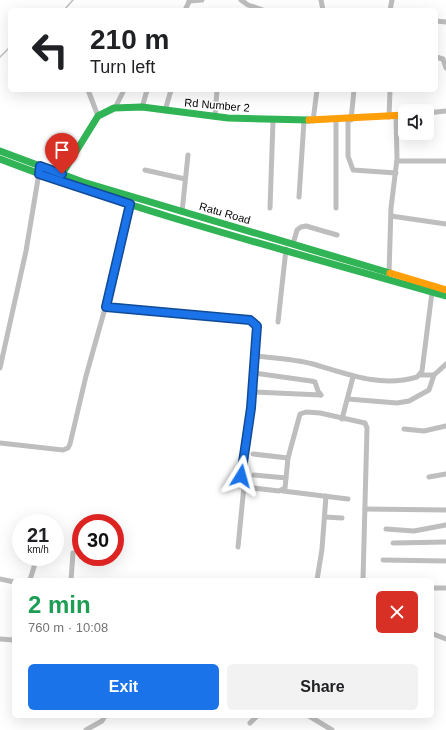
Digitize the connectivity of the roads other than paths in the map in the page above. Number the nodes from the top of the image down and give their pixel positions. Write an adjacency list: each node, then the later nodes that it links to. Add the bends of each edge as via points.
1 (202, 0): 3 (street)
2 (241, 0): 4 (street)
3 (190, 1)
4 (257, 8)
5 (438, 58): 6 (street, via 443,59)
6 (446, 68)
7 (89, 92): 20 (street)
8 (123, 92): 15 (street)
9 (146, 92): 16 (street)
10 (170, 92): 17 (street)
11 (217, 92): 21 (street)
12 (317, 92): 27 (street)
13 (354, 92): 25 (street)
14 (390, 92): 22 (street)
15 (115, 108): 16 (main road, Rd Number 2); 20 (main road, Rd Number 2)
16 (142, 108): 17 (main road, Rd Number 2)
17 (165, 111): 21 (main road, Rd Number 2)
18 (446, 111): 19 (street)
19 (434, 112)
20 (98, 116): 38 (main road)
21 (215, 117): 24 (main road, Rd Number 2)
22 (393, 117): 23 (main road, Rd Number 2); 25 (main road, Rd Number 2); 32 (street)
23 (398, 117)
24 (273, 120): 26 (main road, Rd Number 2); 42 (street)
25 (349, 120): 28 (main road, Rd Number 2); 36 (street, via 350,167 353,170)
26 (304, 121): 27 (main road, Rd Number 2); 40 (street)
27 (313, 121): 28 (main road, Rd Number 2)
28 (336, 121): 43 (street)
29 (0, 151): 34 (main road, Ratu Road)
30 (188, 156): 39 (street)
31 (0, 159): 37 (main road, Ratu Road)
32 (397, 161): 33 (street); 36 (street)
33 (446, 161)
34 (40, 166): 37 (street); 38 (main road, Ratu Road)
35 (145, 170): 39 (street)
36 (396, 173): 45 (street)
37 (39, 174): 41 (main road, Ratu Road); 58 (street, via 26,251)
38 (62, 174): 41 (main road, Ratu Road)
39 (185, 179): 44 (street)
40 (299, 197)
41 (130, 201): 44 (main road, Ratu Road); 49 (main road, Ratu Road); 54 (street)
42 (270, 208)
43 (336, 208)
44 (182, 212): 48 (main road, Ratu Road)
45 (391, 216): 46 (street); 50 (street)
46 (446, 224)
47 (337, 235): 48 (street, via 306,226 301,227)
48 (293, 244): 50 (main road, Ratu Road)
49 (286, 249): 52 (main road, Ratu Road); 55 (street)
50 (390, 274): 51 (main road, Ratu Road)
51 (446, 290)
52 (432, 292): 53 (main road, Ratu Road); 60 (street)
53 (446, 296)
54 (106, 307): 56 (street, via 250,320 257,326); 68 (street, via 68,448 55,450)
55 (278, 322)
56 (255, 356): 59 (street); 62 (street, via 309,363)
57 (446, 364): 61 (street)
58 (0, 368)
59 (254, 373): 63 (street); 63 (street, via 315,382 321,395)
60 (420, 375): 61 (street); 62 (street, via 385,380)
61 (434, 375): 64 (street, via 429,390 409,401 388,404)
62 (353, 377): 64 (street)
63 (252, 392): 87 (street, via 241,470 244,486)
64 (348, 399): 65 (street)
65 (342, 419): 70 (street, via 320,413 300,414); 79 (street, via 366,425)
66 (446, 426): 67 (street, via 424,431)
67 (404, 429)
68 (0, 443)
69 (253, 454): 70 (street)
70 (288, 458): 74 (street)
71 (446, 474): 73 (street)
72 (254, 475): 74 (street)
73 (429, 477)
74 (286, 478): 76 (street)
75 (253, 488): 76 (street)
76 (283, 490): 77 (street)
77 (326, 496): 78 (street); 81 (street)
78 (348, 499)
79 (365, 510): 80 (street); 95 (street)
80 (446, 510)
81 (325, 518): 82 (street); 94 (street)
82 (342, 518)
83 (446, 525): 84 (street, via 410,531)
84 (386, 529)
85 (446, 542): 86 (street)
86 (393, 543)
87 (238, 547)
88 (383, 560): 89 (street)
89 (446, 561)
90 (34, 566): 92 (street)
91 (73, 566): 93 (street)
92 (31, 578)
93 (71, 578)
94 (317, 578)
95 (363, 578)
96 (0, 579): 97 (street)
97 (12, 582)
98 (434, 588): 99 (street)
99 (446, 588)
100 (434, 635): 102 (street)
101 (0, 639): 103 (street)
102 (446, 639)
103 (12, 640)
104 (104, 718): 108 (street)
105 (255, 718): 107 (street)
106 (312, 718): 109 (street)
107 (250, 723)
108 (86, 730)
109 (332, 730)

